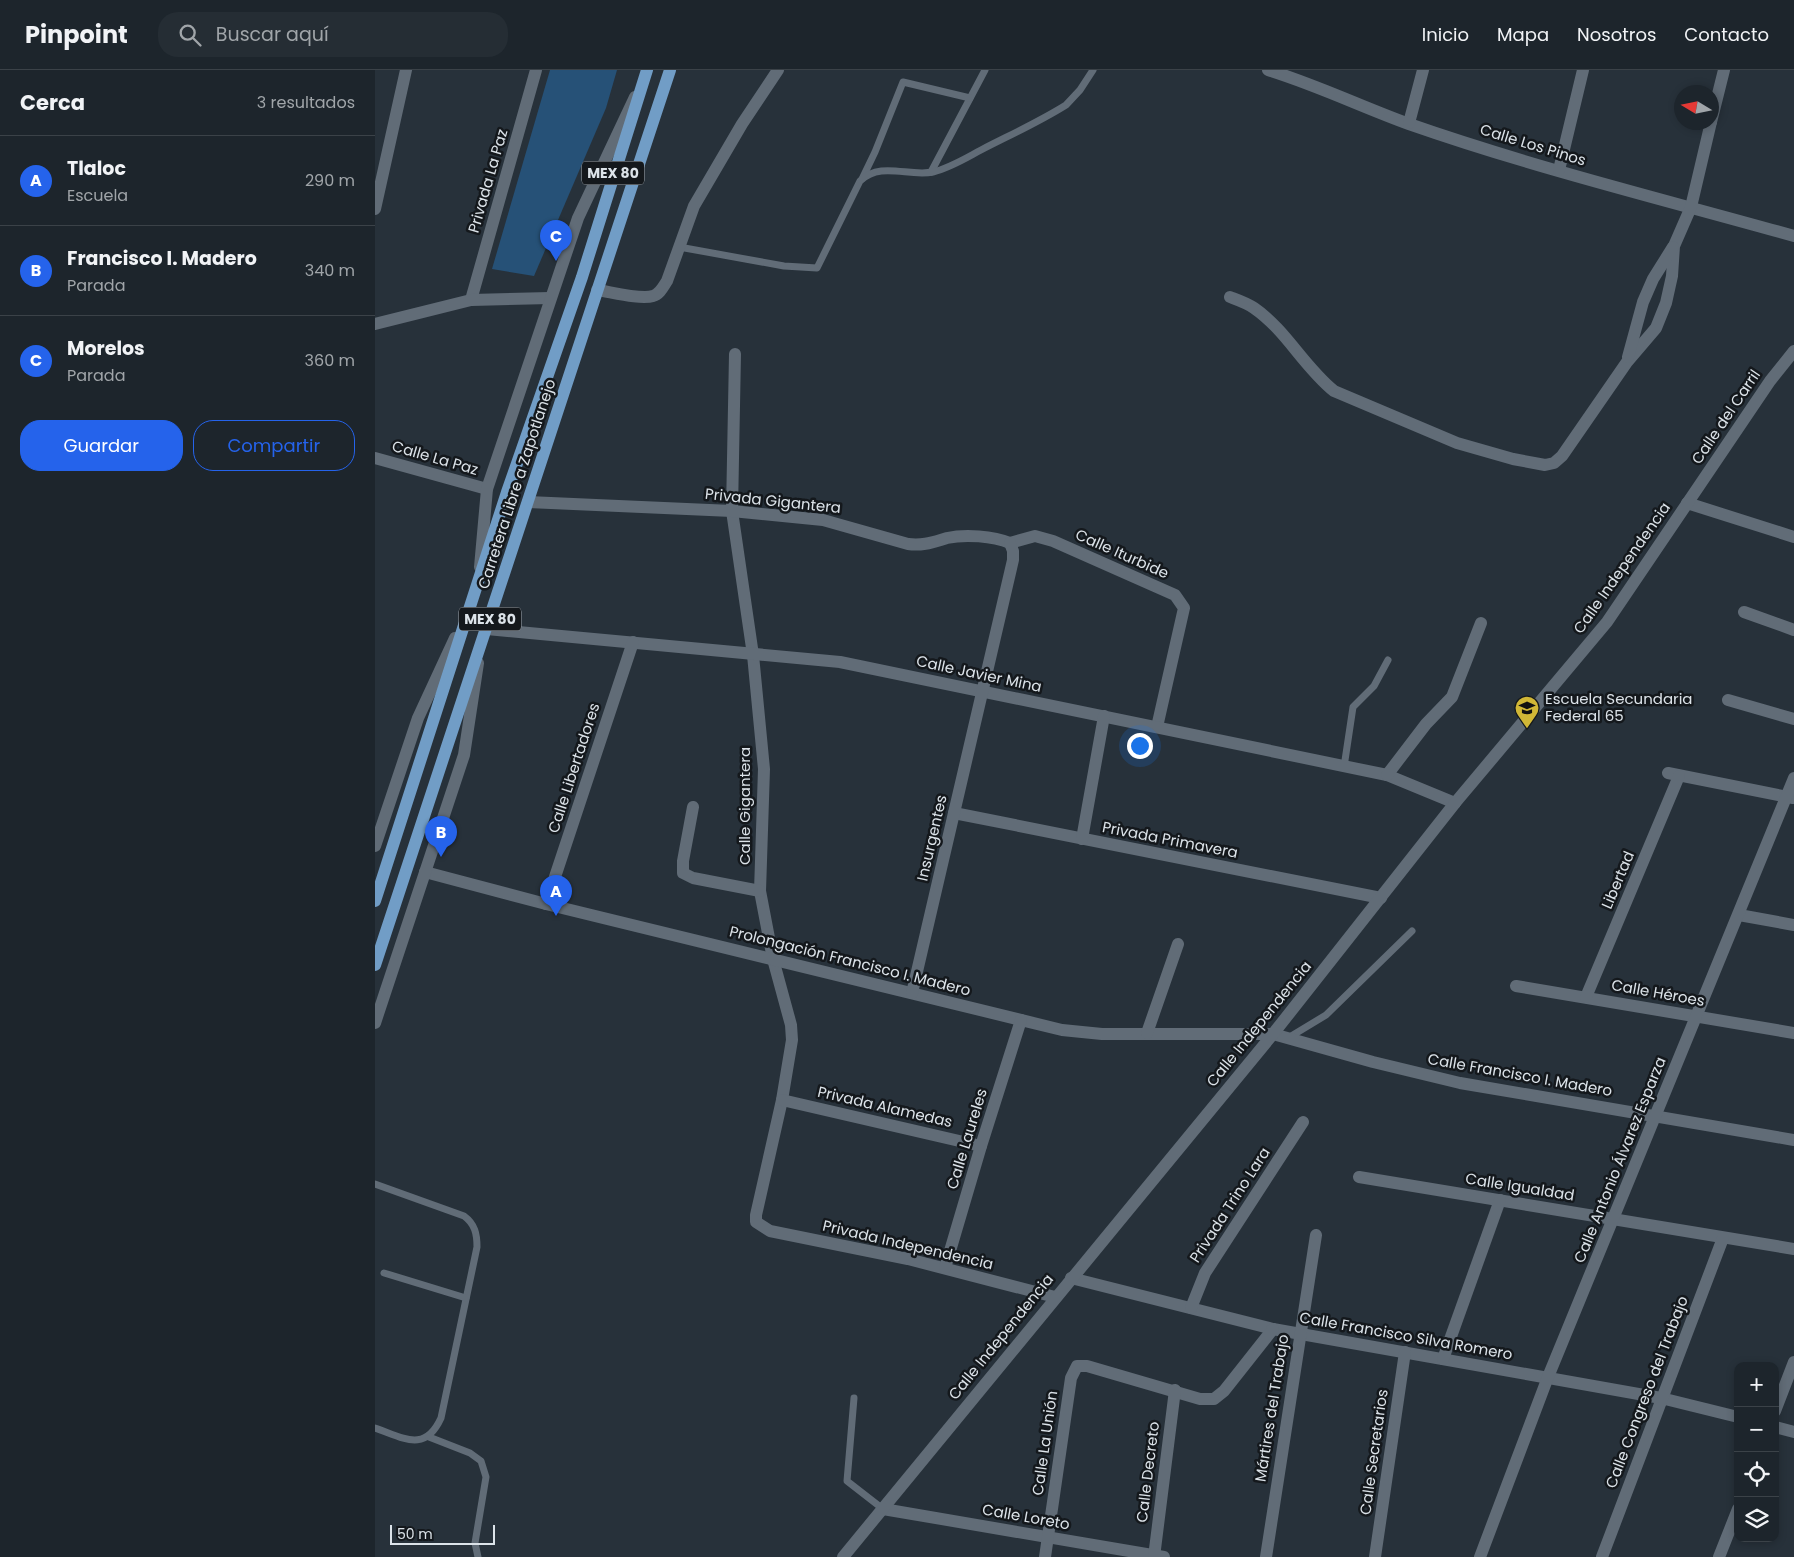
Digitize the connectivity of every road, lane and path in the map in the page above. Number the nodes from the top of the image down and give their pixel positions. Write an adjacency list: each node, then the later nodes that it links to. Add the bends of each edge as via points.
1 (406, 70): 21 (street)
2 (535, 70): 28 (street, Privada La Paz)
3 (670, 70): 25 (main road, Carretera Libre a Zapotlanejo / MEX 80)
4 (778, 70): 24 (street, via 694,206)
5 (985, 70): 14 (lane)
6 (1093, 70): 18 (lane, via 1066,105 943,169)
7 (1268, 70): 11 (street, Calle Los Pinos)
8 (1423, 70): 15 (street)
9 (1583, 70): 17 (street)
10 (1724, 70): 13 (street)
11 (1301, 75): 15 (street, Calle Los Pinos)
12 (644, 76): 27 (street, via 578,218); 40 (main road, Carretera Libre a Zapotlanejo / MEX 80, via 582,277)
13 (1719, 90)
14 (970, 98): 18 (lane); 19 (lane, via 903,82)
15 (1409, 124): 17 (street, Calle Los Pinos)
16 (1709, 130): 20 (street)
17 (1559, 170): 20 (street, Calle Los Pinos)
18 (931, 172): 19 (lane, via 874,171)
19 (860, 181): 24 (lane, via 817,268 784,266)
20 (1691, 207): 22 (street, Calle Los Pinos); 23 (street)
21 (375, 209)
22 (1794, 236)
23 (1674, 246): 32 (street, via 1643,302); 32 (street, via 1672,276 1656,328)
24 (679, 247): 25 (street, via 667,281 655,296)
25 (597, 290): 35 (main road, Carretera Libre a Zapotlanejo / MEX 80)
26 (1230, 296): 32 (street, via 1253,307 1271,323 1334,392 1457,443 1545,465 1562,456)
27 (551, 298): 28 (street); 34 (street)
28 (471, 300): 29 (street)
29 (375, 324)
30 (1794, 351): 36 (street, Calle del Carril)
31 (735, 354): 37 (street, Calle Gigantera)
32 (1627, 362)
33 (375, 458): 34 (street, Calle La Paz)
34 (487, 489): 40 (street)
35 (528, 502): 37 (street, Privada Gigantera); 44 (main road, Carretera Libre a Zapotlanejo / MEX 80)
36 (1687, 503): 38 (street); 59 (street, Calle Independencia, via 1607,622)
37 (732, 511): 39 (street, Privada Gigantera, via 823,520 908,544 929,544 962,536); 48 (street, Calle Gigantera)
38 (1794, 537)
39 (1010, 543): 50 (street, Insurgentes, via 1013,560); 54 (street, Calle Iturbide, via 1035,536 1053,541 1175,594 1184,608 1182,624)
40 (478, 585): 41 (main road, Carretera Libre a Zapotlanejo / MEX 80)
41 (473, 600): 63 (street, via 418,718); 67 (main road, Carretera Libre a Zapotlanejo / MEX 80)
42 (1744, 612): 45 (street)
43 (1481, 623): 56 (street, via 1452,696)
44 (487, 628): 46 (street, Calle Javier Mina); 47 (main road, Carretera Libre a Zapotlanejo / MEX 80)
45 (1794, 630)
46 (633, 642): 48 (street, Calle Javier Mina); 68 (street, Calle Libertadores)
47 (481, 646): 64 (street, via 464,755); 74 (main road, Carretera Libre a Zapotlanejo / MEX 80)
48 (753, 655): 50 (street, Calle Javier Mina, via 840,662); 65 (street, Calle Gigantera, via 764,769)
49 (1388, 660): 55 (lane, via 1374,686 1353,707)
50 (982, 691): 52 (street, Calle Javier Mina); 61 (street, Insurgentes)
51 (1728, 700): 53 (street)
52 (1104, 716): 54 (street, Calle Javier Mina); 62 (street)
53 (1794, 719)
54 (1157, 727): 55 (street, Calle Javier Mina)
55 (1343, 767): 56 (street, Calle Javier Mina)
56 (1387, 775): 59 (street, Calle Javier Mina)
57 (1794, 778): 58 (street, Calle Antonio Álvarez Esparza)
58 (1790, 798): 69 (street, Calle Antonio Álvarez Esparza); 77 (street, Libertad, via 1674,774)
59 (1455, 803): 66 (street, Calle Independencia)
60 (693, 806): 65 (street, via 683,873 693,878)
61 (954, 813): 62 (street, Privada Primavera); 76 (street, Insurgentes)
62 (1082, 840): 66 (street, Privada Primavera)
63 (375, 846)
64 (425, 872): 68 (street, Prolongación Francisco I. Madero); 80 (street)
65 (760, 891): 73 (street, Calle Gigantera)
66 (1381, 898): 83 (street, Calle Independencia)
67 (375, 901)
68 (546, 904): 73 (street, Prolongación Francisco I. Madero)
69 (1739, 915): 70 (street); 78 (street, Calle Antonio Álvarez Esparza)
70 (1794, 925)
71 (1411, 931): 84 (lane, via 1326,1015)
72 (1178, 944): 81 (street)
73 (773, 959): 76 (street, Prolongación Francisco I. Madero); 85 (street, Calle Gigantera, via 792,1040)
74 (375, 965)
75 (1516, 986): 77 (street, Calle Héroes)
76 (912, 993): 79 (street, Prolongación Francisco I. Madero)
77 (1586, 997): 78 (street, Calle Héroes)
78 (1697, 1016): 82 (street, Calle Héroes); 86 (street, Calle Antonio Álvarez Esparza)
79 (1021, 1020): 81 (street, Prolongación Francisco I. Madero, via 1062,1030 1102,1034); 89 (street, Calle Laureles)
80 (375, 1023)
81 (1147, 1033): 83 (street, Prolongación Francisco I. Madero)
82 (1794, 1033)
83 (1273, 1034): 84 (street, Calle Francisco I. Madero); 100 (street, Calle Independencia)
84 (1288, 1038): 86 (street, Calle Francisco I. Madero, via 1461,1083)
85 (782, 1100): 89 (street, Privada Alamedas); 94 (street, Calle Gigantera, via 755,1214)
86 (1655, 1116): 88 (street, Calle Francisco I. Madero); 93 (street, Calle Antonio Álvarez Esparza)
87 (1303, 1122): 103 (street, Privada Trino Lara, via 1205,1273)
88 (1794, 1140)
89 (981, 1146): 98 (street, Calle Laureles)
90 (1359, 1177): 92 (street, Calle Igualdad)
91 (375, 1184): 102 (lane, via 471,1221 477,1247)
92 (1500, 1200): 93 (street, Calle Igualdad); 107 (street)
93 (1613, 1219): 96 (street, Calle Igualdad); 109 (street, Calle Antonio Álvarez Esparza)
94 (756, 1222): 98 (street, Privada Independencia, via 770,1231)
95 (1316, 1235): 105 (street, Mártires del Trabajo)
96 (1723, 1238): 97 (street, Calle Igualdad); 112 (street, Calle Congreso del Trabajo)
97 (1794, 1249)
98 (945, 1268): 101 (street, Privada Independencia)
99 (384, 1273): 102 (lane)
100 (1071, 1278): 101 (street, Calle Independencia); 103 (street, Calle Francisco Silva Romero)
101 (1055, 1297): 119 (street, Calle Independencia)
102 (466, 1298): 118 (lane, via 441,1418)
103 (1191, 1308): 104 (street, Calle Francisco Silva Romero)
104 (1273, 1329): 105 (street, Calle Francisco Silva Romero); 110 (street, via 1214,1399 1199,1399)
105 (1300, 1334): 106 (street, Calle Francisco Silva Romero); 126 (street, Mártires del Trabajo)
106 (1405, 1352): 107 (street, Calle Francisco Silva Romero); 127 (street, Calle Secretarios)
107 (1443, 1359): 109 (street, Calle Francisco Silva Romero)
108 (1794, 1362): 113 (street)
109 (1548, 1377): 112 (street, Calle Francisco Silva Romero); 128 (street, Calle Antonio Álvarez Esparza)
110 (1175, 1390): 121 (street, Calle La Unión, via 1077,1366 1071,1378); 122 (street, Calle Decreto)
111 (854, 1398): 119 (lane, via 847,1481)
112 (1661, 1398): 114 (street, Calle Francisco Silva Romero); 129 (street, Calle Congreso del Trabajo)
113 (1777, 1407)
114 (1734, 1416)
115 (375, 1428): 118 (lane, via 411,1440)
116 (1779, 1428): 117 (street)
117 (1794, 1432)
118 (429, 1437): 123 (lane, via 470,1453 481,1461 486,1477 475,1543)
119 (883, 1508): 121 (street, Calle Loreto); 124 (street, Calle Independencia)
120 (1734, 1519): 130 (street)
121 (1048, 1537): 122 (street, Calle Loreto); 125 (street, Calle La Unión)
122 (1157, 1556)
123 (478, 1557)
124 (843, 1557)
125 (1045, 1557)
126 (1265, 1557)
127 (1375, 1557)
128 (1480, 1557)
129 (1602, 1557)
130 (1719, 1557)

